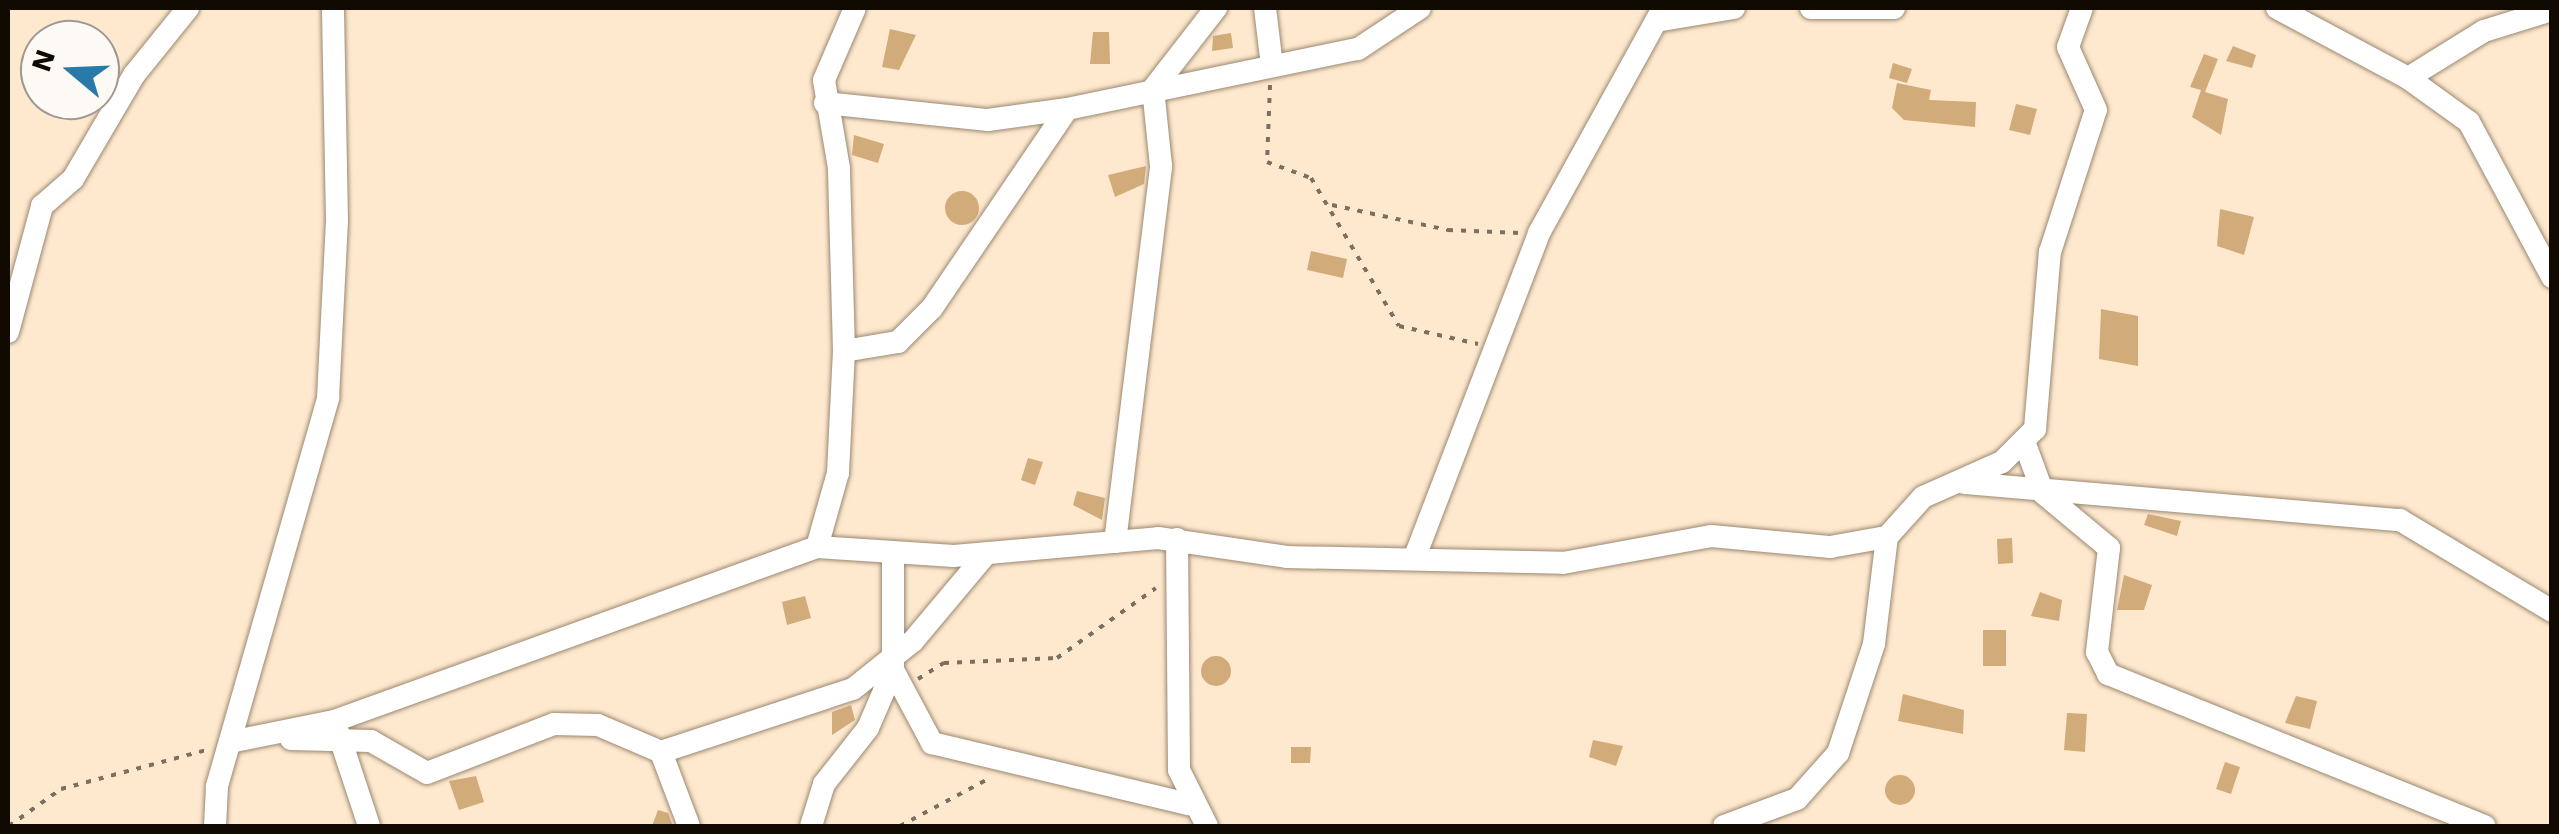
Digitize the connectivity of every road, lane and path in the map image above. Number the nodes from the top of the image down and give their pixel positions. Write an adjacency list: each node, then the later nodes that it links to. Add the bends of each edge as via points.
1 (188, 8): 23 (street, via 124,89 74,179 42,206)
2 (333, 8): 40 (street, via 338,186 328,398)
3 (855, 8): 18 (street, via 828,58)
4 (1216, 8): 17 (street)
5 (1265, 8): 15 (street)
6 (1420, 8): 15 (street, via 1358,49)
7 (1734, 8): 13 (street)
8 (1811, 8): 9 (street)
9 (1894, 8)
10 (2082, 8): 26 (street, via 2068,47 2096,110 2050,252 2041,412)
11 (2276, 8): 16 (street)
12 (2552, 10): 14 (street)
13 (1659, 14): 21 (street)
14 (2486, 19): 16 (street)
15 (1272, 66): 17 (street); 20 (path, via 1264,157 1305,172)
16 (2408, 78): 22 (street, via 2469,122)
17 (1153, 88): 19 (street); 31 (street, via 1162,166)
18 (825, 103): 19 (street, via 988,120); 25 (street, via 839,168)
19 (1067, 108): 25 (street, via 932,308 898,342)
20 (1331, 205): 21 (path, via 1448,230); 24 (path, via 1399,326)
21 (1540, 233): 24 (street)
22 (2552, 277)
23 (8, 332)
24 (1497, 347): 35 (street)
25 (844, 352): 32 (street, via 838,473)
26 (2025, 444): 27 (street); 28 (street)
27 (1964, 483): 28 (street); 29 (street, via 1923,497)
28 (2042, 493): 37 (street, via 2190,496 2400,520); 52 (street, via 2109,548 2097,652 2108,674)
29 (1887, 537): 35 (street, via 1830,547 1711,536 1563,563); 51 (street, via 1874,644 1838,753 1796,799)
30 (1178, 539): 31 (street); 35 (street, via 1287,556); 36 (street)
31 (1115, 542): 34 (street)
32 (817, 546): 33 (street); 39 (street)
33 (893, 554): 34 (street); 38 (street)
34 (986, 554): 38 (street)
35 (1416, 554)
36 (1173, 572): 38 (path, via 1123,618 1057,658); 43 (street, via 1179,770)
37 (2552, 611)
38 (897, 672): 41 (street, via 821,704); 42 (street, via 932,743); 48 (street, via 868,728 824,784)
39 (338, 732): 40 (street); 41 (street, via 435,772 578,721); 46 (street)
40 (230, 742): 44 (path, via 61,789); 45 (street)
41 (661, 752): 47 (street)
42 (1018, 769): 43 (street); 49 (path, via 936,800)
43 (1188, 804): 50 (street)
44 (9, 826)
45 (216, 826)
46 (370, 826)
47 (689, 826)
48 (811, 826)
49 (900, 826)
50 (1207, 826)
51 (1724, 826)
52 (2484, 826)

